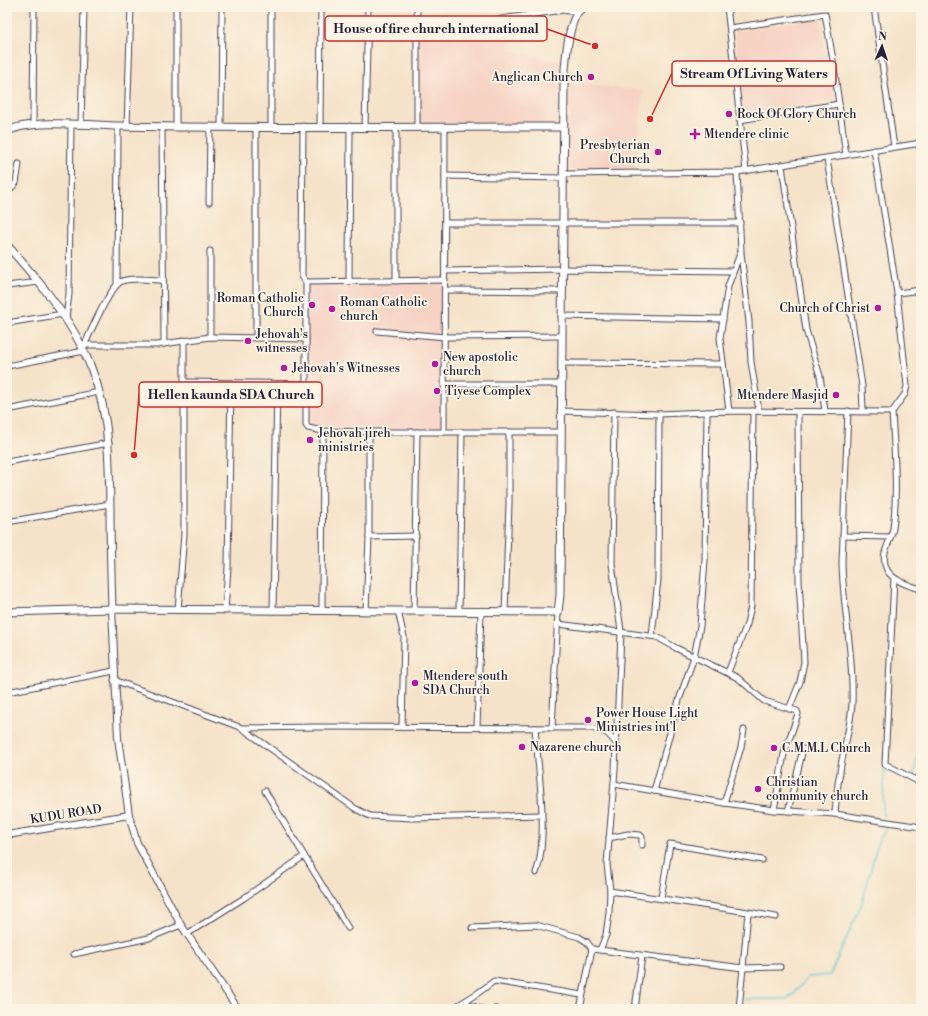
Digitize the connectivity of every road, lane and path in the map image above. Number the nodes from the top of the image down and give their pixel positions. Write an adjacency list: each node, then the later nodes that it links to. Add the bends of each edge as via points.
1 (34, 7): 17 (street)
2 (84, 7): 19 (street)
3 (131, 7): 21 (street)
4 (176, 7): 23 (street)
5 (222, 7): 25 (street)
6 (271, 7): 27 (street)
7 (321, 7): 29 (street)
8 (368, 7): 31 (street)
9 (417, 7): 14 (street)
10 (727, 7): 13 (street)
11 (874, 7): 38 (street)
12 (580, 9): 14 (street); 35 (main road, via 567,50)
13 (730, 28): 15 (street, via 824,14); 16 (street)
14 (418, 31): 33 (street)
15 (840, 104): 16 (street); 40 (street)
16 (740, 120): 45 (street)
17 (33, 124): 18 (main road); 36 (main road, via 16,127)
18 (71, 125): 19 (main road); 72 (street, via 69,294)
19 (81, 125): 20 (main road)
20 (118, 126): 21 (main road); 66 (street)
21 (127, 126): 22 (main road)
22 (162, 126): 23 (main road); 60 (street)
23 (176, 126): 24 (main road)
24 (210, 126): 25 (main road); 50 (street)
25 (221, 126): 26 (main road)
26 (256, 126): 27 (main road); 80 (street)
27 (271, 126): 28 (main road)
28 (303, 126): 29 (main road); 64 (street, via 302,276)
29 (320, 126): 30 (main road)
30 (350, 126): 31 (main road); 65 (street)
31 (365, 127): 32 (main road)
32 (396, 127): 33 (main road); 62 (street)
33 (417, 127): 34 (main road)
34 (445, 127): 35 (main road); 47 (street)
35 (563, 127): 48 (main road)
36 (7, 132)
37 (920, 143): 38 (street); 41 (street)
38 (894, 147): 39 (street)
39 (874, 150): 40 (street); 71 (street)
40 (846, 155): 42 (street)
41 (921, 155)
42 (827, 159): 44 (street); 96 (street, via 862,386)
43 (19, 164): 49 (street, via 16,183)
44 (782, 166): 45 (street); 100 (street, via 806,330 820,376)
45 (746, 171): 46 (street)
46 (737, 172): 48 (street); 52 (street)
47 (445, 176): 48 (street); 51 (street)
48 (563, 176): 53 (main road)
49 (7, 193)
50 (209, 202)
51 (445, 223): 53 (street); 58 (street)
52 (740, 223): 53 (street); 56 (street)
53 (562, 225): 57 (main road)
54 (7, 245): 63 (main road)
55 (210, 251): 78 (street)
56 (740, 253): 59 (street); 99 (street, via 749,322)
57 (562, 269): 58 (street); 59 (street); 70 (main road)
58 (445, 271): 61 (street)
59 (732, 271): 74 (street)
60 (163, 280): 66 (street, via 126,280); 83 (street)
61 (445, 280): 62 (street); 68 (street)
62 (396, 281): 65 (street)
63 (39, 282): 67 (street); 72 (main road)
64 (306, 282): 65 (street); 81 (street)
65 (349, 282)
66 (117, 284): 84 (street)
67 (7, 286)
68 (445, 290): 70 (street); 79 (street)
69 (921, 290): 71 (street)
70 (562, 291): 73 (main road)
71 (897, 293): 104 (street, via 907,386)
72 (64, 316): 75 (street); 84 (main road)
73 (561, 316): 74 (street); 77 (main road)
74 (722, 319): 86 (street, via 720,338)
75 (7, 323)
76 (377, 331): 79 (street)
77 (561, 336): 79 (street); 85 (main road)
78 (210, 337): 80 (street); 82 (street)
79 (445, 337): 92 (street)
80 (256, 338): 81 (street)
81 (306, 339): 91 (street)
82 (184, 340): 83 (street); 88 (street)
83 (164, 344): 84 (street)
84 (83, 347): 87 (street); 94 (main road)
85 (561, 363): 86 (street); 93 (main road)
86 (723, 364): 98 (street)
87 (7, 366)
88 (184, 382): 89 (street); 125 (street, via 184,534)
89 (231, 383): 90 (street); 126 (street)
90 (277, 384): 91 (street); 127 (street)
91 (306, 384): 107 (street, via 306,426 311,430)
92 (445, 384): 93 (street); 110 (street)
93 (561, 384): 97 (main road)
94 (99, 392): 95 (street); 114 (main road)
95 (7, 410)
96 (863, 410): 101 (street); 104 (street)
97 (560, 411): 102 (street); 113 (main road)
98 (729, 411): 99 (street); 103 (street)
99 (756, 411): 105 (street); 142 (street, via 751,606 747,624)
100 (825, 411): 101 (street); 105 (street)
101 (848, 411): 119 (street)
102 (614, 412): 106 (street); 138 (street, via 612,564)
103 (707, 412): 106 (street); 140 (street, via 705,560 700,626)
104 (892, 412): 121 (street, via 894,488 893,528)
105 (798, 413): 145 (street, via 799,582 804,662 800,682)
106 (659, 414): 139 (street, via 658,579)
107 (323, 431): 108 (street); 128 (street)
108 (369, 432): 109 (street); 120 (street)
109 (417, 432): 110 (street); 118 (street)
110 (444, 432): 111 (street)
111 (462, 432): 112 (street); 132 (street)
112 (509, 432): 113 (street); 135 (street, via 510,504)
113 (560, 432): 136 (main road)
114 (109, 443): 115 (street); 116 (main road)
115 (7, 462)
116 (110, 504): 117 (street); 124 (main road)
117 (7, 522)
118 (416, 536): 120 (street); 131 (street)
119 (843, 536): 121 (street); 161 (street, via 842,585 850,651 852,702)
120 (369, 537): 129 (street)
121 (889, 537): 122 (street, via 885,562 887,570)
122 (894, 578): 123 (street); 154 (street, via 885,764)
123 (921, 589)
124 (112, 609): 125 (main road); 133 (main road); 141 (street)
125 (178, 610): 126 (main road)
126 (225, 611): 127 (main road)
127 (273, 611): 128 (main road)
128 (322, 611): 129 (main road)
129 (366, 611): 130 (main road)
130 (398, 611): 131 (main road); 146 (street, via 404,637)
131 (414, 611): 132 (main road)
132 (459, 611): 134 (main road)
133 (7, 612)
134 (481, 612): 135 (main road); 147 (street)
135 (505, 612): 136 (main road)
136 (558, 612): 137 (street)
137 (558, 624): 138 (street); 150 (street)
138 (620, 631): 139 (street); 152 (street)
139 (652, 636): 140 (street)
140 (694, 657): 142 (street); 156 (street)
141 (114, 671): 143 (street); 144 (street)
142 (728, 672): 145 (street, via 746,683 764,701)
143 (114, 680): 148 (street); 162 (street, via 118,738)
144 (7, 692)
145 (789, 709): 159 (street, via 797,711 798,714 784,754)
146 (402, 727): 147 (street); 148 (street)
147 (477, 727): 149 (street)
148 (242, 728): 163 (street, via 356,809 370,816 413,818)
149 (535, 728): 150 (street); 163 (street)
150 (552, 728): 152 (street, via 591,728 610,735)
151 (744, 730): 158 (street)
152 (617, 744): 155 (street)
153 (803, 749): 160 (street)
154 (921, 783)
155 (614, 784): 156 (street); 166 (street)
156 (654, 790): 158 (street)
157 (265, 791): 168 (street)
158 (724, 803): 159 (street)
159 (774, 810): 160 (street)
160 (788, 811): 161 (street)
161 (834, 814): 164 (street)
162 (129, 815): 165 (street, KUDU ROAD); 175 (street, via 137,843)
163 (541, 815): 170 (street, via 541,853)
164 (921, 827)
165 (7, 835)
166 (609, 838): 167 (street, via 628,834 640,835); 171 (street, via 607,864)
167 (642, 845)
168 (304, 856): 176 (street); 178 (street)
169 (762, 860): 172 (street, via 670,844)
170 (536, 873)
171 (610, 891): 172 (street); 180 (street, via 608,924)
172 (661, 898): 173 (street)
173 (748, 912): 174 (street); 184 (street)
174 (776, 917)
175 (181, 925): 178 (street); 181 (street, via 149,938)
176 (348, 928)
177 (472, 928): 179 (street, via 536,925 579,938 587,942)
178 (187, 934): 188 (street)
179 (592, 949): 180 (street); 185 (street)
180 (600, 950): 182 (street)
181 (74, 954)
182 (642, 956): 184 (street); 191 (street)
183 (780, 967): 184 (street)
184 (743, 968): 192 (street)
185 (582, 995): 186 (street, via 494,981); 190 (street)
186 (463, 1003): 187 (street); 189 (street)
187 (455, 1008)
188 (238, 1009)
189 (482, 1009)
190 (580, 1009)
191 (635, 1009)
192 (739, 1009)

